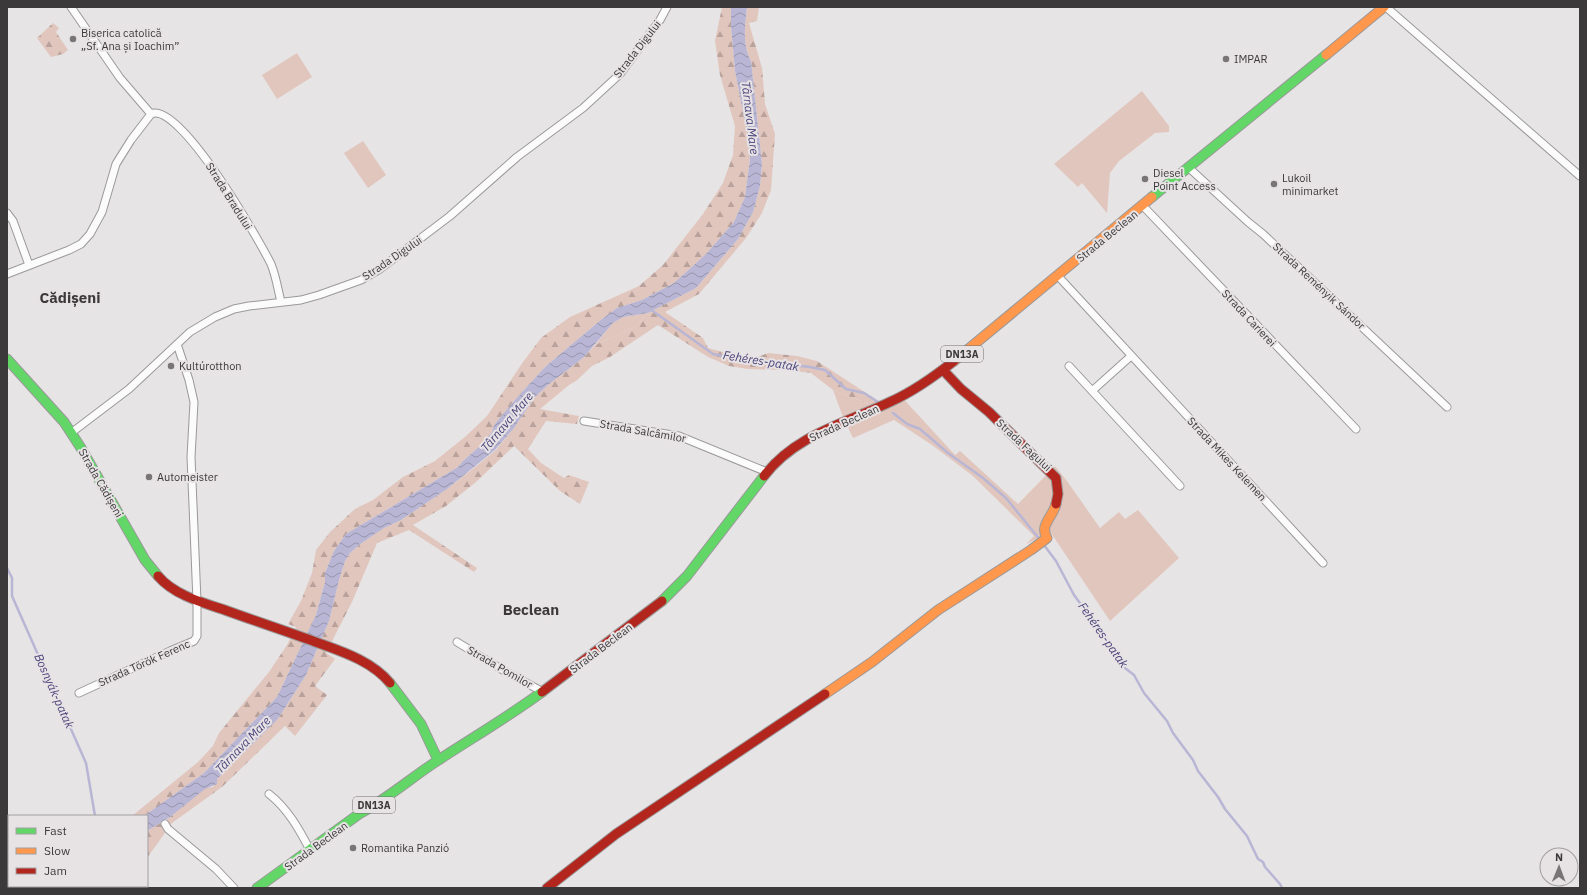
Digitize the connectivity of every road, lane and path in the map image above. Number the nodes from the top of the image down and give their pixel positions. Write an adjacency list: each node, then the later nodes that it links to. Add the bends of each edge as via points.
1 (71, 7): 4 (street, via 120,78)
2 (1385, 7): 5 (main road, Strada Beclean / DN13A); 6 (street)
3 (667, 8): 12 (street, Strada Digului, via 620,74 600,93 517,157 415,244 360,280 302,300)
4 (151, 114): 9 (street, via 116,164 102,212 90,234 81,244); 12 (street, Strada Bradului, via 162,114 184,131 212,166 271,265)
5 (1188, 168): 7 (main road, Strada Beclean / DN13A); 19 (street, Strada Reményik Sándor, via 1263,234)
6 (1580, 176)
7 (1143, 206): 11 (main road, Strada Beclean / DN13A); 21 (street, Strada Carierei)
8 (7, 214): 9 (street, via 13,221)
9 (29, 265): 10 (street)
10 (7, 274)
11 (1058, 276): 14 (street, Strada Mikes Kelemen); 17 (main road, Strada Beclean / DN13A)
12 (281, 302): 13 (street, Strada Digului, via 249,306 225,313 199,326)
13 (176, 344): 22 (street, Strada Digului, via 129,389); 26 (street, via 194,402 191,457)
14 (1131, 356): 18 (street); 25 (street, Strada Mikes Kelemen)
15 (7, 359): 22 (main road, Strada Cădișeni)
16 (1069, 366): 18 (street)
17 (943, 370): 23 (main road, Strada Beclean / DN13A, via 893,401 808,438); 37 (main road, Strada Fagului, via 1056,478 1056,507 1045,525 1046,538 938,610 872,662 610,838)
18 (1092, 392): 24 (street)
19 (1447, 407)
20 (584, 421): 23 (street, Strada Salcâmilor, via 679,436)
21 (1356, 429)
22 (71, 433): 26 (main road, Strada Cădișeni, via 151,568 168,585)
23 (767, 472): 28 (main road, Strada Beclean / DN13A, via 674,591)
24 (1180, 486)
25 (1323, 563)
26 (197, 601): 29 (street, Strada Török Ferenc, via 197,636 194,641); 30 (main road, Strada Cădișeni, via 295,634 360,660 387,680 409,707 421,724)
27 (456, 642): 28 (street, Strada Pomilor)
28 (543, 692): 30 (main road, Strada Beclean / DN13A)
29 (79, 693)
30 (438, 760): 33 (main road, Strada Beclean / DN13A)
31 (269, 794): 33 (street, via 292,818)
32 (165, 824): 35 (street)
33 (310, 850): 34 (main road, Strada Beclean / DN13A)
34 (267, 885): 36 (main road, Strada Beclean / DN13A)
35 (234, 888)
36 (257, 888)
37 (547, 888)

